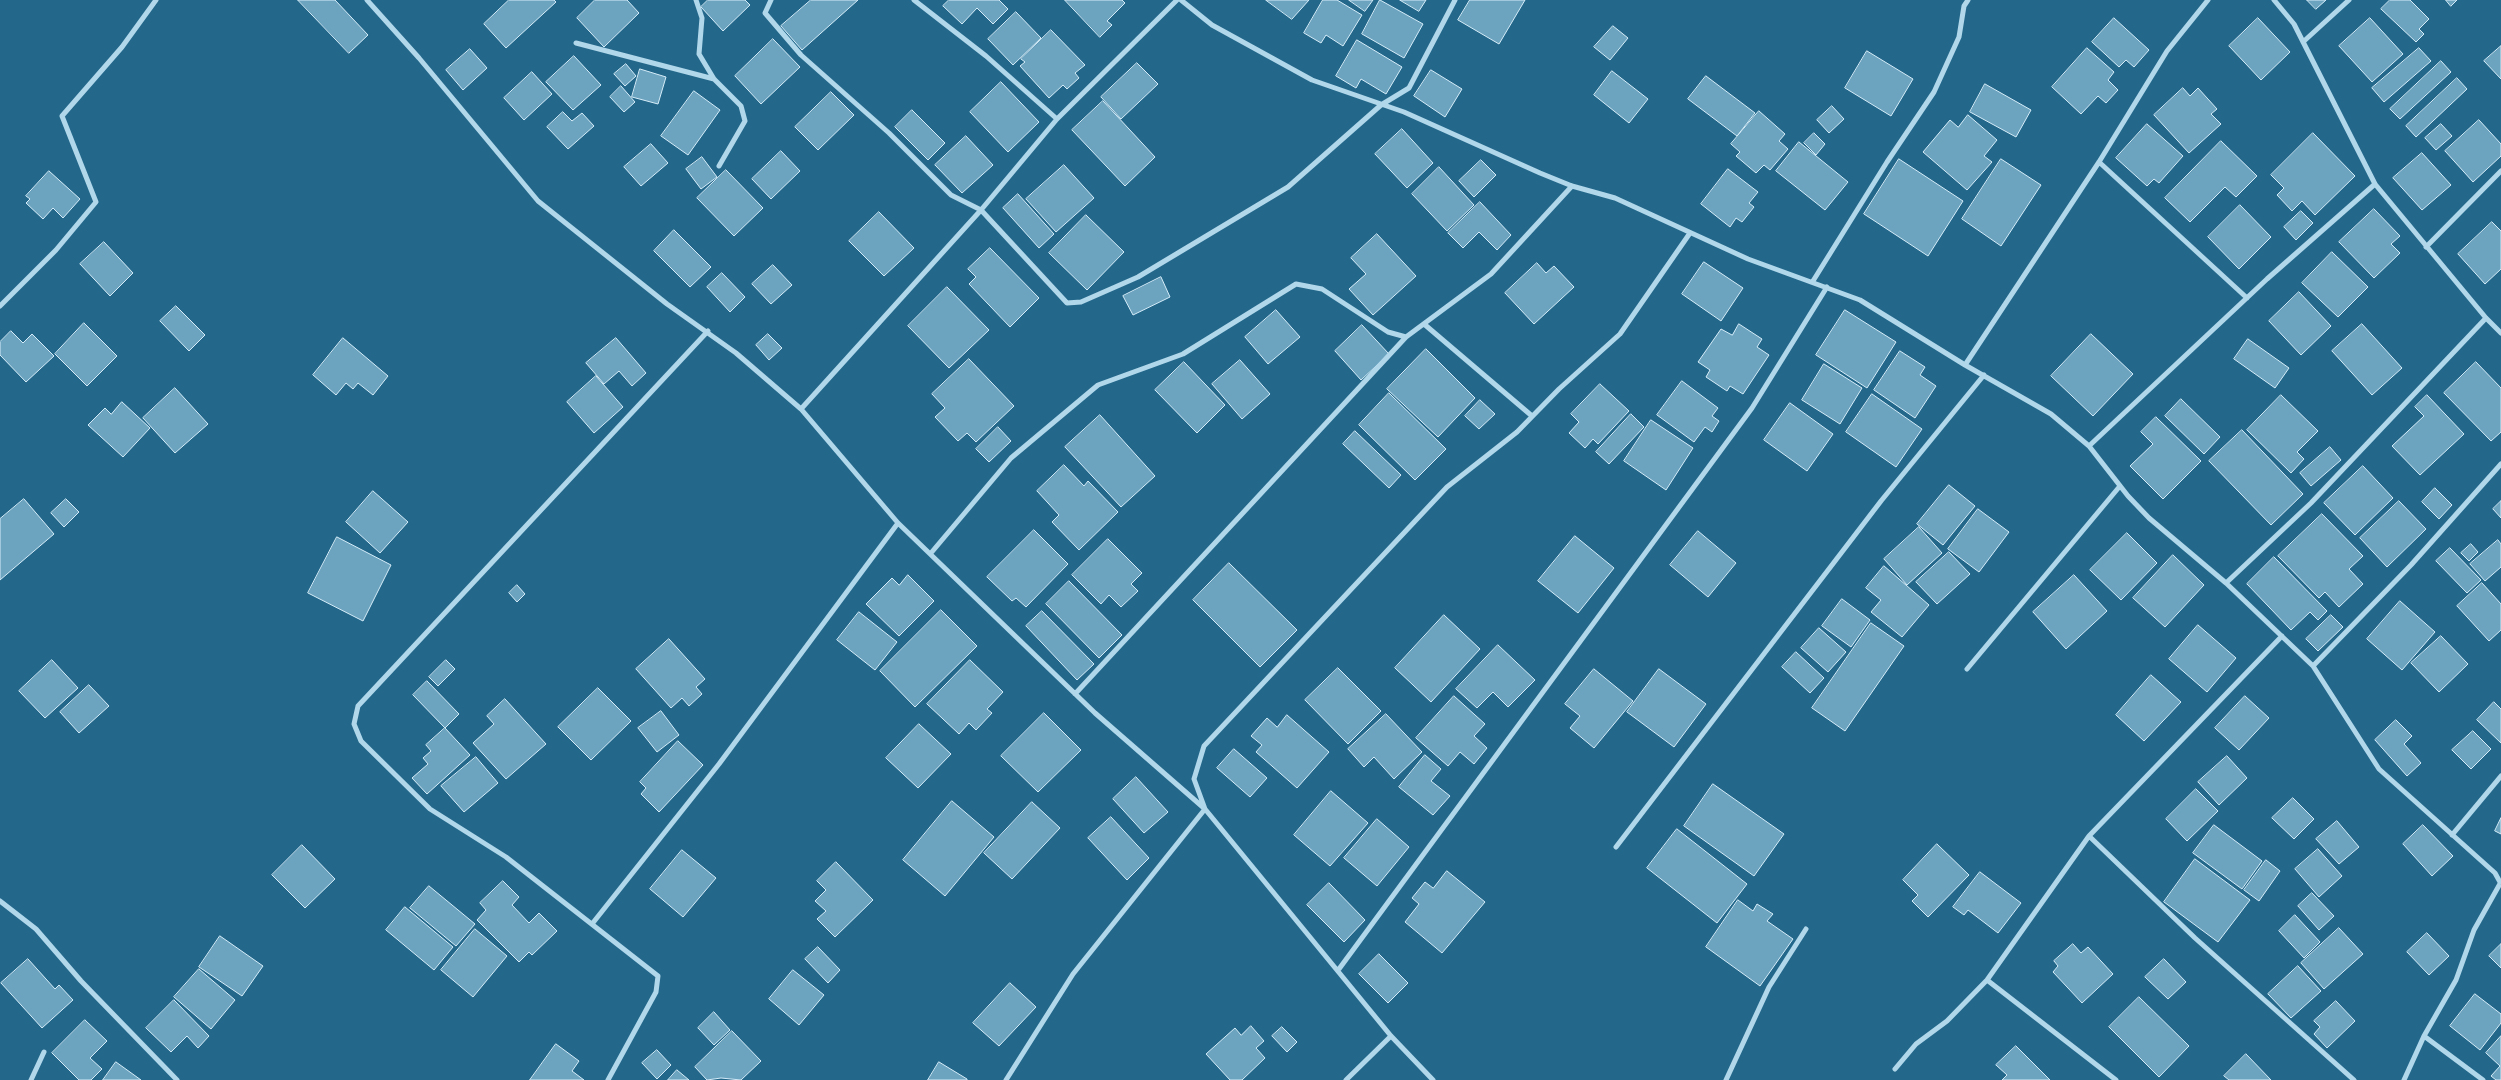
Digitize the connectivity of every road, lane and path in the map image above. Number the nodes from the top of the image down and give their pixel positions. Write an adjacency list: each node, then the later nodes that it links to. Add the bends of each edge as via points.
1 (156, 0): 29 (street, via 122,47 62,116 96,202 56,250)
2 (367, 0): 32 (street, via 538,201 667,304)
3 (696, 0): 15 (street, via 702,18 699,54)
4 (771, 0): 23 (street, via 765,13 801,55 889,133 951,194)
5 (914, 0): 17 (street, via 986,56)
6 (1177, 0): 17 (street)
7 (1181, 0): 16 (street, via 1212,25 1294,71)
8 (1455, 0): 16 (street, via 1409,88)
9 (1968, 0): 26 (street, via 1959,37 1934,92)
10 (2208, 0): 18 (street, via 2167,51)
11 (2274, 0): 13 (street, via 2294,24)
12 (2349, 0): 13 (street)
13 (2303, 42): 21 (street)
14 (576, 43): 15 (street)
15 (714, 78): 19 (street, via 741,106 745,121)
16 (1382, 105): 22 (street); 23 (street, via 1288,187 1138,277 1081,302 1067,303)
17 (1057, 119): 23 (street)
18 (2099, 162): 28 (street); 35 (street)
19 (719, 166)
20 (2501, 171): 25 (street)
21 (2375, 184): 25 (street); 28 (street)
22 (1572, 186): 24 (street, via 1615,198); 31 (street, via 1491,274)
23 (981, 210): 37 (street)
24 (1690, 233): 26 (street); 38 (street, via 1620,334)
25 (2426, 247): 30 (street)
26 (1813, 281): 27 (street)
27 (1827, 287): 35 (street, via 1860,300); 58 (street, via 1752,408)
28 (2247, 298): 39 (street)
29 (0, 306)
30 (2486, 318): 33 (street); 44 (street, via 2311,502)
31 (1424, 324): 34 (street); 38 (street)
32 (708, 331): 37 (street); 56 (street, via 358,706 354,724 361,742 430,809 506,857)
33 (2501, 333)
34 (1406, 337): 43 (street, via 1388,332 1322,289 1296,284 1184,354 1098,385 1011,458); 48 (street)
35 (1965, 365): 36 (street)
36 (1984, 376): 39 (street, via 2051,414); 53 (street, via 1881,501)
37 (801, 410): 42 (street)
38 (1532, 416): 50 (street, via 1517,432 1447,487 1204,746 1194,779)
39 (2089, 446): 41 (street)
40 (2501, 464): 46 (street, via 2411,565)
41 (2120, 486): 44 (street, via 2149,518); 47 (street)
42 (898, 524): 43 (street); 56 (street, via 719,764)
43 (931, 553): 48 (street)
44 (2226, 583): 45 (street)
45 (2282, 636): 46 (street); 51 (street)
46 (2313, 666): 52 (street, via 2380,769)
47 (1967, 669)
48 (1075, 694): 50 (street)
49 (2501, 776): 52 (street)
50 (1205, 808): 58 (street, via 1287,911); 67 (street, via 1073,974)
51 (2089, 836): 59 (street); 72 (street, via 2195,938)
52 (2452, 836): 54 (street, via 2495,873)
53 (1616, 846)
54 (2500, 882): 61 (street, via 2474,930 2456,980)
55 (0, 901): 65 (street, via 36,929 81,981)
56 (592, 924): 66 (street, via 658,976 656,992)
57 (1806, 929): 70 (street, via 1769,987)
58 (1339, 969): 60 (street)
59 (1987, 980): 63 (street, via 1947,1021 1916,1044); 71 (street)
60 (1391, 1036): 68 (street); 69 (street)
61 (2424, 1036): 73 (street); 74 (street)
62 (44, 1052): 64 (street)
63 (1895, 1068)
64 (31, 1080)
65 (177, 1080)
66 (608, 1080)
67 (1006, 1080)
68 (1346, 1080)
69 (1433, 1080)
70 (1726, 1080)
71 (2116, 1080)
72 (2354, 1080)
73 (2404, 1080)
74 (2483, 1080)

